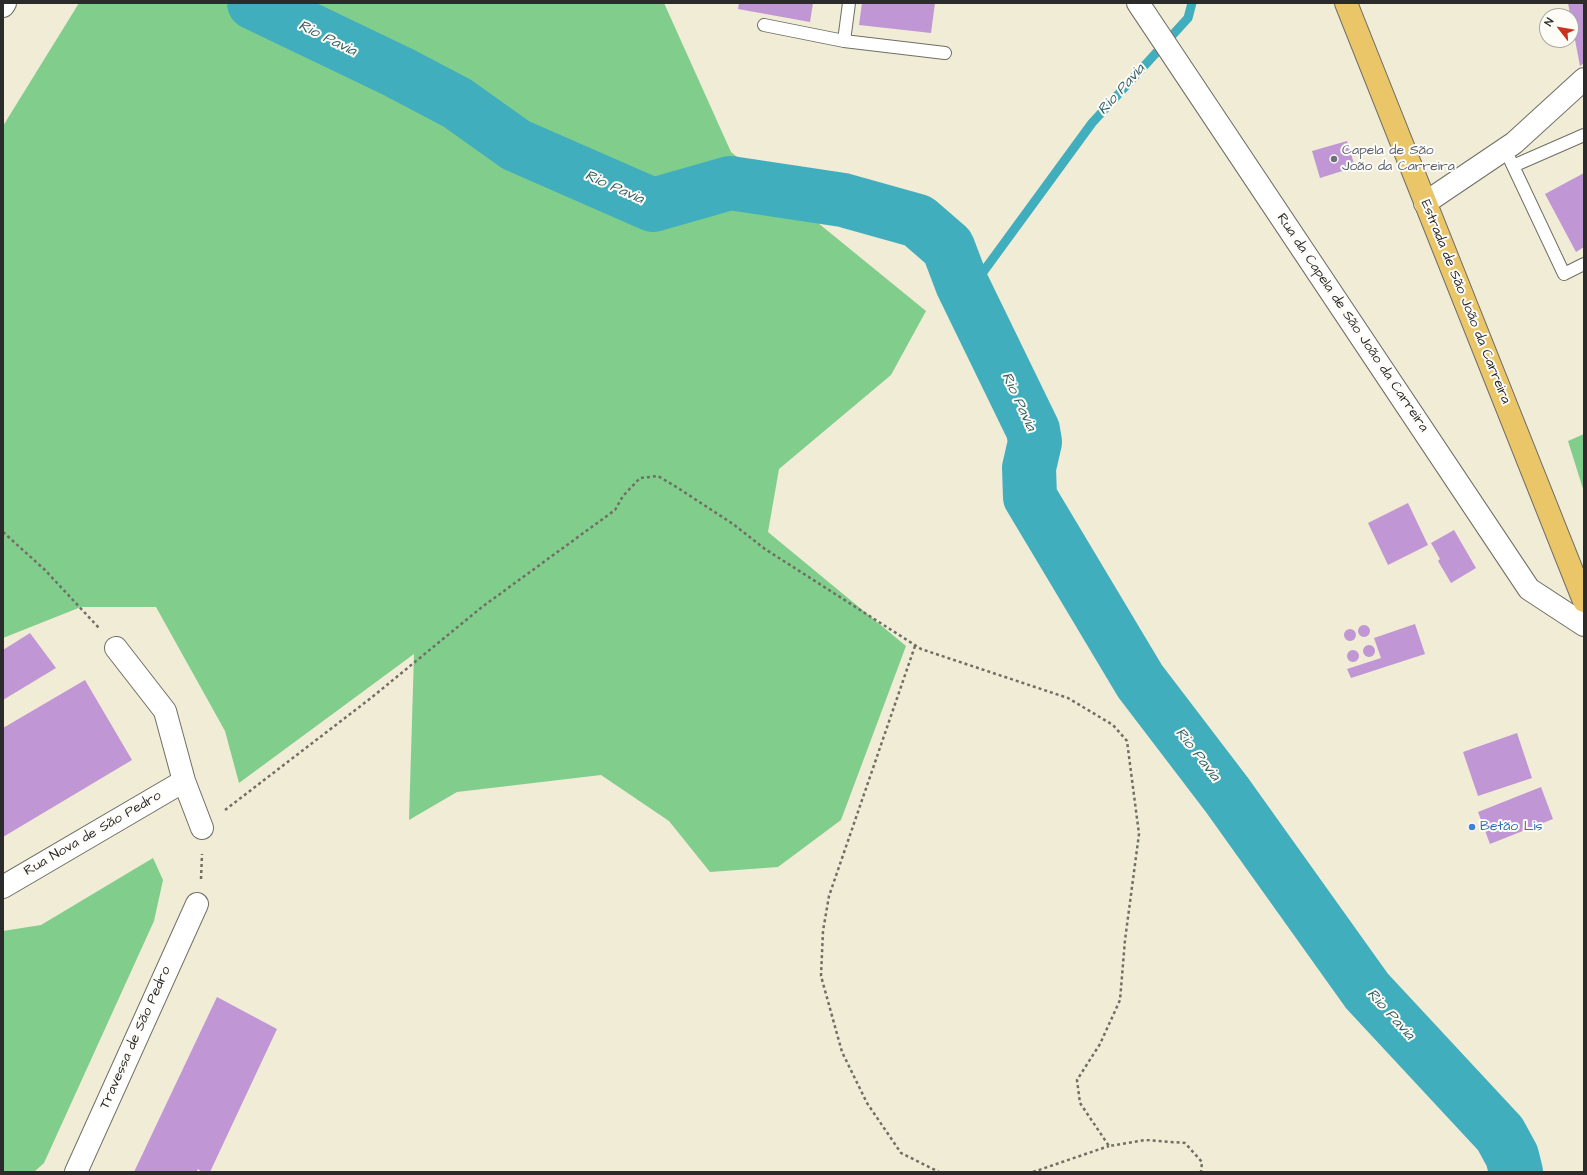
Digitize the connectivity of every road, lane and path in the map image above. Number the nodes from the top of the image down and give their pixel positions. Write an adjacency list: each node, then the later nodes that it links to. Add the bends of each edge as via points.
1 (5, 3): 5 (street)
2 (849, 3): 7 (lane)
3 (1138, 3): 16 (street, Rua da Capela de São João da Carreira, via 1529,589)
4 (1346, 3): 12 (main road, Estrada de São João da Carreira)
5 (3, 6)
6 (764, 25): 7 (lane)
7 (844, 41): 8 (lane)
8 (946, 53)
9 (1584, 79): 11 (street, via 1514,143)
10 (1584, 135): 11 (lane)
11 (1509, 157): 12 (street); 13 (lane, via 1564,274)
12 (1425, 203): 15 (main road, Estrada de São João da Carreira)
13 (1584, 264)
14 (3, 532): 18 (path, via 45,570)
15 (1584, 601)
16 (1584, 625)
17 (915, 646): 20 (path, via 765,550 733,524 678,488 658,476 640,478 623,496 615,510 482,607 371,698); 23 (path, via 1068,698 1113,725 1127,741 1138,834 1120,1000 1100,1044 1077,1080 1080,1103); 25 (path, via 829,896 823,931 821,976 842,1052 867,1102 901,1153)
18 (116, 648): 19 (street, via 164,711)
19 (184, 780): 20 (street); 21 (street, Rua Nova de São Pedro)
20 (202, 828): 22 (path, via 202,872)
21 (3, 887)
22 (196, 904): 24 (street, Travessa de São Pedro)
23 (1109, 1146): 26 (path); 27 (path, via 1145,1140 1185,1143 1202,1162)
24 (76, 1172)
25 (939, 1172)
26 (1033, 1172)
27 (1201, 1172)

